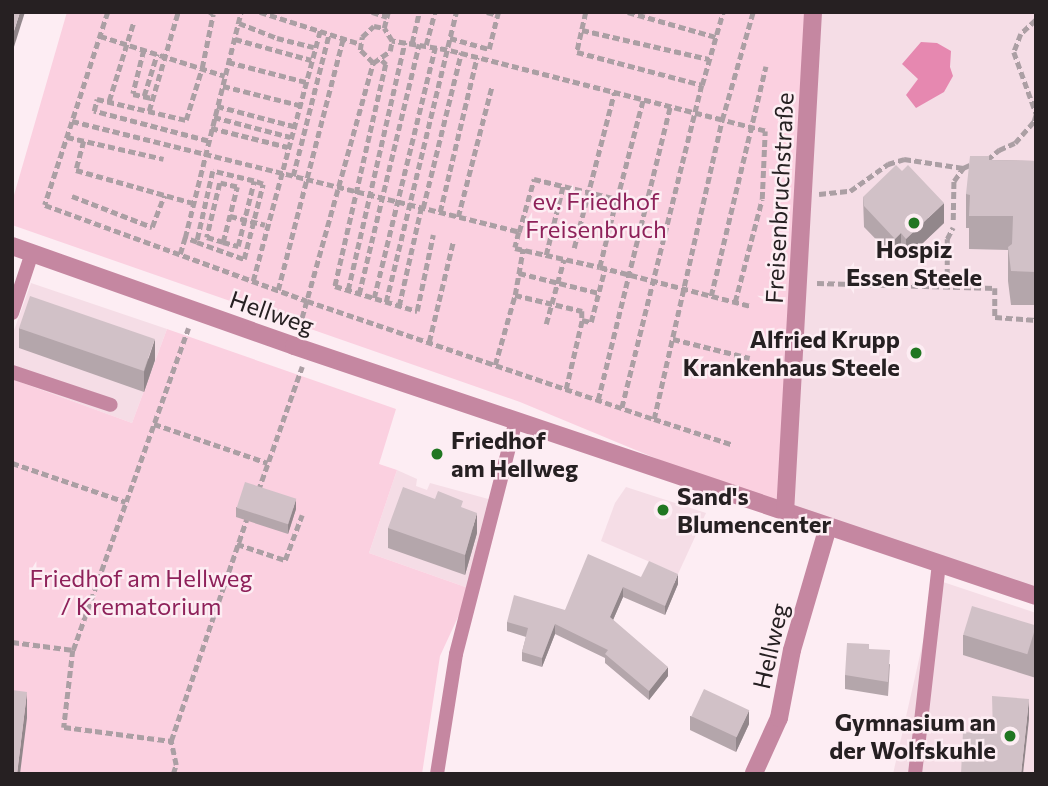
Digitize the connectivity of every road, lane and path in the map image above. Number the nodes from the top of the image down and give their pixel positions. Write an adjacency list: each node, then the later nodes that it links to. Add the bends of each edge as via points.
1 (108, 12): 25 (path)
2 (178, 12): 43 (path)
3 (209, 12): 51 (path, via 214,13)
4 (242, 12): 19 (path)
5 (260, 12): 23 (path)
6 (372, 12): 17 (path)
7 (419, 12): 32 (path)
8 (435, 12): 36 (path)
9 (456, 12): 27 (path)
10 (487, 12): 16 (path)
11 (586, 12): 22 (path)
12 (628, 12): 26 (path)
13 (723, 12): 26 (path)
14 (752, 12): 69 (path)
15 (813, 12): 92 (street, Freisenbruchstraße)
16 (498, 14): 27 (path, via 489,49)
17 (388, 15): 21 (path)
18 (1036, 20): 67 (path, via 1021,34 1014,52)
19 (239, 23): 28 (path); 37 (path)
20 (133, 24): 35 (path)
21 (384, 28): 30 (path); 33 (path, via 374,26)
22 (582, 30): 46 (path); 54 (path, via 577,52)
23 (320, 31): 24 (path); 37 (path)
24 (329, 34): 29 (path); 85 (path)
25 (100, 36): 35 (path); 70 (path)
26 (716, 37): 46 (path)
27 (450, 38): 40 (path)
28 (235, 39): 47 (path); 48 (path)
29 (343, 39): 33 (path); 86 (path)
30 (392, 41): 31 (path); 45 (path)
31 (405, 42): 32 (path); 95 (path)
32 (412, 43): 34 (path)
33 (361, 44): 49 (path, via 360,50)
34 (419, 44): 36 (path); 96 (path)
35 (127, 45): 39 (path); 61 (path)
36 (426, 45): 38 (path)
37 (314, 47): 47 (path)
38 (435, 47): 40 (path); 99 (path)
39 (144, 50): 42 (path); 58 (path, via 133,94)
40 (447, 50): 41 (path); 100 (path)
41 (461, 53): 44 (path); 101 (path)
42 (157, 54): 43 (path); 58 (path)
43 (164, 56): 51 (path); 59 (path)
44 (477, 57): 57 (path); 102 (path)
45 (382, 60): 49 (path); 91 (path, via 386,64)
46 (709, 60): 54 (path)
47 (312, 61): 53 (path)
48 (228, 62): 52 (path); 53 (path)
49 (373, 63): 89 (path)
50 (766, 66): 73 (path)
51 (202, 68): 52 (path); 65 (path, via 186,120)
52 (225, 76): 55 (path)
53 (306, 82): 62 (path)
54 (702, 85): 66 (path)
55 (223, 86): 62 (path); 63 (path)
56 (492, 86): 104 (path)
57 (614, 93): 60 (path); 90 (path)
58 (144, 96): 59 (path)
59 (152, 99): 65 (path)
60 (643, 100): 64 (path); 97 (path)
61 (109, 102): 65 (path); 77 (path, via 97,99 94,111)
62 (299, 105): 71 (path)
63 (217, 106): 68 (path); 71 (path)
64 (670, 107): 66 (path); 125 (path)
65 (149, 111)
66 (693, 113): 69 (path); 128 (path)
67 (1036, 114): 81 (path, via 1015,144 999,149)
68 (214, 117): 72 (path); 74 (path)
69 (722, 120): 73 (path); 133 (path)
70 (72, 121): 75 (path); 79 (path)
71 (293, 127): 74 (path)
72 (211, 128): 77 (path); 78 (path)
73 (751, 128): 137 (path); 141 (path, via 765,131 762,199)
74 (290, 136): 78 (path)
75 (67, 137): 76 (path); 120 (path, via 45,205)
76 (84, 141): 80 (path); 93 (path, via 76,170)
77 (208, 141): 79 (path)
78 (288, 147): 84 (path)
79 (204, 153): 84 (path); 98 (path)
80 (164, 159)
81 (986, 162): 82 (path); 83 (path)
82 (994, 165)
83 (963, 168): 92 (path, via 904,159 888,164 850,191); 106 (path, via 954,181)
84 (280, 173): 85 (path); 108 (path)
85 (293, 176): 86 (path)
86 (305, 179): 89 (path); 131 (path)
87 (254, 181): 105 (path); 107 (path, via 263,184); 113 (path, via 214,171)
88 (563, 186): 90 (path); 110 (path, via 534,179); 121 (path)
89 (338, 188): 91 (path); 139 (path)
90 (587, 192): 97 (path); 117 (path)
91 (358, 193): 95 (path); 132 (path, via 335,286)
92 (804, 194): 129 (street, Freisenbruchstraße)
93 (164, 195): 94 (path, via 152,227); 98 (path)
94 (72, 196)
95 (372, 196): 96 (path); 132 (path)
96 (384, 199): 99 (path); 135 (path)
97 (617, 199): 123 (path)
98 (193, 202): 112 (path)
99 (398, 202): 100 (path); 138 (path)
100 (410, 205): 101 (path); 140 (path)
101 (422, 208): 102 (path); 143 (path)
102 (440, 212): 104 (path)
103 (230, 216): 105 (path); 114 (path); 114 (path, via 237,187 220,183 207,237)
104 (458, 217): 110 (path)
105 (244, 220): 107 (path); 114 (path, via 238,246)
106 (953, 220)
107 (254, 222): 108 (path); 113 (path, via 244,259)
108 (265, 225): 126 (path)
109 (953, 227): 130 (path, via 947,239)
110 (519, 232): 118 (path, via 515,247)
111 (433, 235): 143 (path, via 417,312)
112 (185, 238): 113 (path); 120 (path)
113 (197, 242)
114 (223, 242)
115 (453, 242): 151 (path)
116 (12, 246): 119 (street, Hellweg)
117 (574, 248)
118 (523, 250): 121 (path); 124 (path)
119 (32, 253): 145 (street, Hellweg); 146 (lane)
120 (180, 254): 126 (path)
121 (546, 255): 122 (path)
122 (564, 259): 123 (path); 127 (path)
123 (602, 268): 125 (path); 134 (path)
124 (519, 274): 127 (path); 136 (path)
125 (629, 275): 128 (path); 157 (path)
126 (253, 281): 131 (path)
127 (556, 282): 134 (path); 142 (path)
128 (652, 282): 133 (path); 159 (path)
129 (799, 285): 130 (path); 169 (street, Freisenbruchstraße)
130 (947, 286): 148 (path, via 995,288 995,317)
131 (278, 290): 139 (path)
132 (348, 290): 135 (path)
133 (685, 290): 137 (path); 150 (path)
134 (599, 293): 147 (path, via 592,322)
135 (359, 294): 138 (path)
136 (515, 295): 142 (path); 154 (path)
137 (711, 296): 141 (path)
138 (374, 298): 140 (path)
139 (307, 300): 151 (path); 152 (path)
140 (386, 302): 143 (path)
141 (735, 302): 144 (path)
142 (551, 303): 147 (path, via 582,311); 149 (path)
143 (399, 306)
144 (751, 306)
145 (194, 311): 152 (street, Hellweg); 162 (path)
146 (12, 313)
147 (582, 320): 156 (path)
148 (1036, 320)
149 (546, 324)
150 (673, 339): 153 (path); 160 (path)
151 (429, 342): 154 (path)
152 (301, 348): 161 (street, Hellweg); 165 (path)
153 (750, 358)
154 (495, 365): 156 (path)
155 (12, 372): 158 (lane)
156 (566, 389): 157 (path)
157 (598, 400): 159 (path)
158 (111, 405)
159 (622, 408): 160 (path)
160 (654, 419): 163 (path)
161 (516, 421): 169 (street, Hellweg); 179 (lane, via 456,654)
162 (154, 424): 165 (path); 167 (path)
163 (732, 444)
164 (12, 463): 167 (path)
165 (268, 463): 166 (path)
166 (254, 501)
167 (126, 502): 176 (path)
168 (249, 512): 172 (path)
169 (785, 513): 171 (street, Hellweg)
170 (302, 515): 172 (path, via 285,561)
171 (828, 527): 173 (street, Hellweg); 180 (street, Hellweg, via 789,660 779,718)
172 (237, 544): 177 (path)
173 (939, 565): 174 (street, Hellweg); 181 (lane)
174 (1036, 596)
175 (12, 642): 176 (path)
176 (74, 650): 177 (path, via 64,727)
177 (171, 741): 178 (path, via 176,765)
178 (173, 774)
179 (437, 774)
180 (754, 774)
181 (915, 774)

